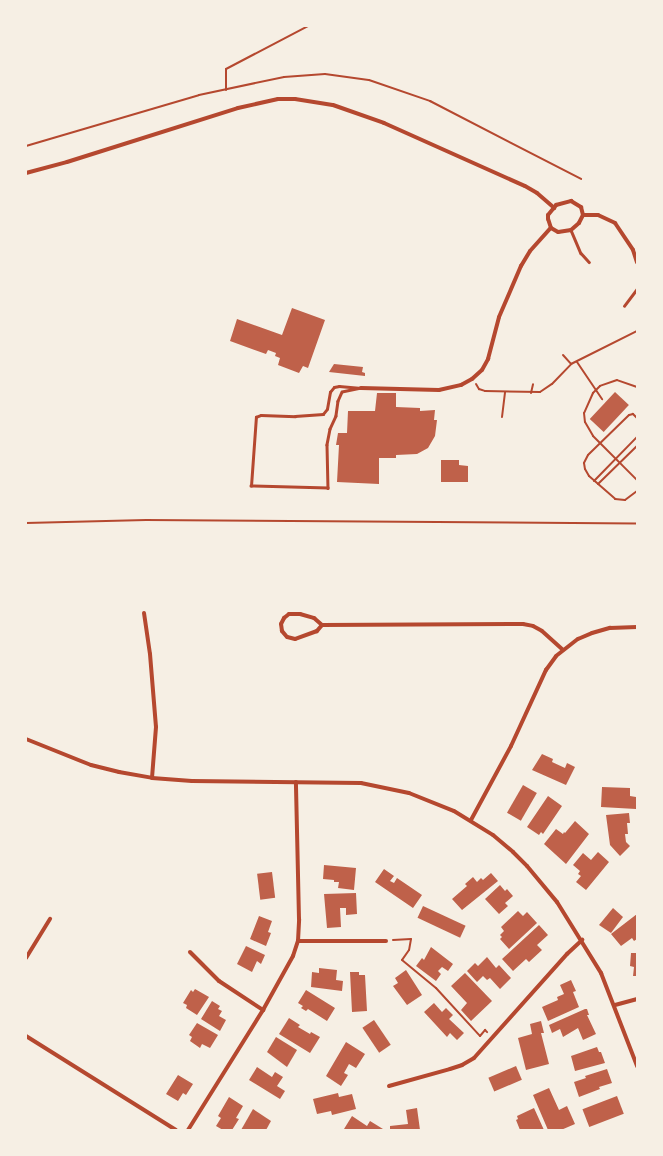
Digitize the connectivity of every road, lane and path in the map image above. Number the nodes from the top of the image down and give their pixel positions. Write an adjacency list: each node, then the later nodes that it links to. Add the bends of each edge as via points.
1 (308, 26): 2 (path, via 226,69)
2 (226, 90)
3 (538, 156): 5 (path)
4 (26, 173): 6 (street, via 238,108 278,99 295,99 333,105 384,123 525,186)
5 (581, 179)
6 (554, 208): 7 (street, via 561,202 571,201 581,207); 8 (street, via 548,219)
7 (583, 215): 9 (street, via 580,223); 10 (street, via 598,215 615,223)
8 (551, 228): 9 (street, via 558,232); 19 (street, via 521,266 499,317 488,359 482,370)
9 (571, 230): 11 (lane, via 581,253)
10 (635, 251): 12 (street)
11 (589, 262)
12 (637, 262)
13 (637, 289): 14 (lane)
14 (624, 306)
15 (637, 331): 17 (path)
16 (563, 355): 18 (path)
17 (577, 362): 18 (path); 23 (path)
18 (570, 364): 25 (path, via 552,384 540,392)
19 (472, 378): 22 (street, via 461,385 438,390); 24 (path, via 479,389)
20 (533, 384): 25 (path)
21 (637, 387): 23 (path, via 617,380)
22 (361, 388): 22 (lane, via 342,392 338,401 327,445 328,488 251,486 256,417 319,415 327,409 328,395 334,387)
23 (595, 390): 26 (path); 30 (path, via 584,417 590,433)
24 (505, 392): 25 (path); 27 (path)
25 (532, 392)
26 (602, 399)
27 (502, 417)
28 (637, 418): 30 (path, via 633,414 629,415)
29 (637, 437): 32 (path)
30 (600, 443): 32 (path); 35 (path, via 584,463 587,473)
31 (637, 446): 33 (path)
32 (615, 460): 33 (path); 35 (path)
33 (620, 464): 34 (path); 36 (path)
34 (637, 480)
35 (594, 481): 36 (path)
36 (598, 485): 37 (path, via 618,500 628,499)
37 (637, 491)
38 (637, 522): 39 (path, via 146,520)
39 (26, 523)
40 (144, 613): 45 (street, via 156,727)
41 (322, 625): 41 (street, via 317,631 295,639 287,638 281,624 289,614 300,614 314,618); 43 (street, via 523,624 542,631)
42 (637, 627): 43 (street, via 610,628 592,633)
43 (563, 650): 47 (street, via 546,670 508,753)
44 (26, 738): 45 (street, via 91,765)
45 (152, 778): 46 (street)
46 (296, 782): 47 (street, via 361,783 389,788 429,800); 50 (street)
47 (471, 820): 49 (street, via 493,835 527,866 558,902)
48 (50, 919): 53 (street)
49 (582, 940): 55 (street, via 601,973); 58 (street)
50 (298, 941): 51 (street); 56 (street, via 288,967)
51 (386, 941): 58 (path, via 411,940 410,950 402,960 436,988 480,1036 485,1030)
52 (190, 952): 56 (street, via 219,981)
53 (26, 958)
54 (637, 999): 55 (street)
55 (615, 1006): 59 (street)
56 (263, 1010): 62 (street)
57 (26, 1036): 61 (street)
58 (494, 1038): 60 (street, via 474,1058 462,1065)
59 (637, 1066)
60 (389, 1086)
61 (176, 1130)
62 (188, 1130)

